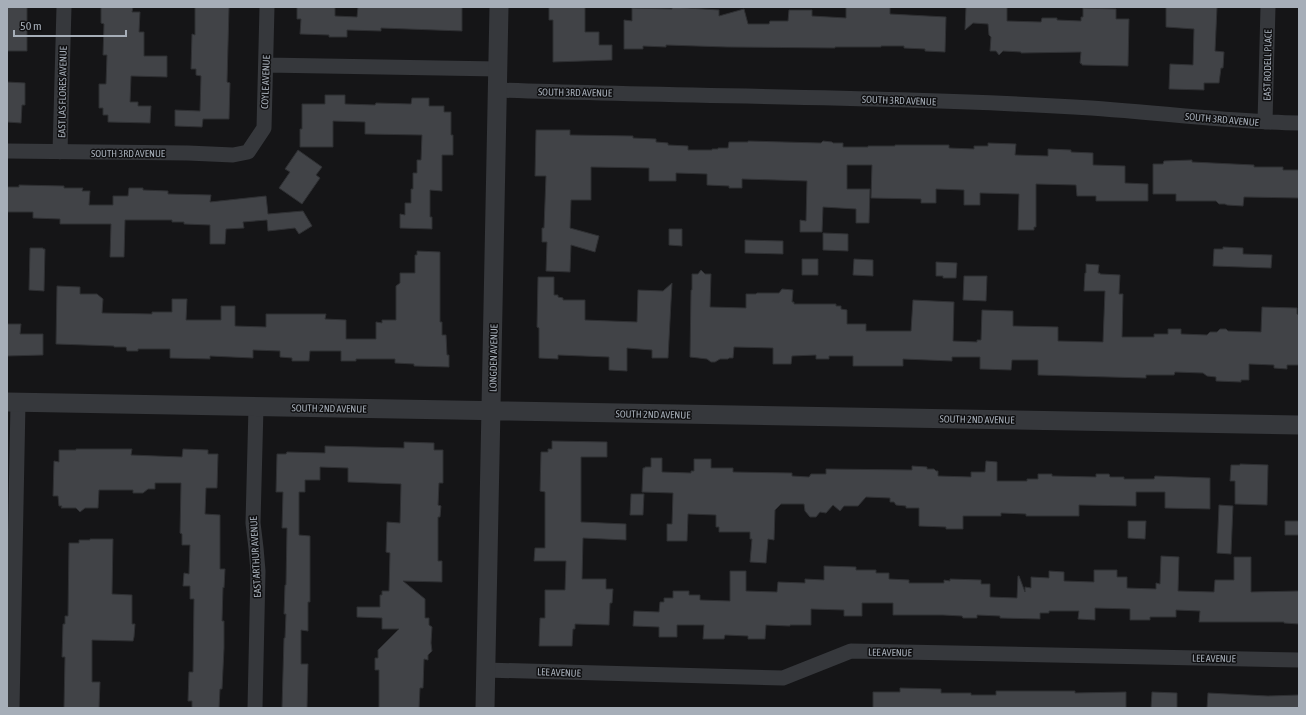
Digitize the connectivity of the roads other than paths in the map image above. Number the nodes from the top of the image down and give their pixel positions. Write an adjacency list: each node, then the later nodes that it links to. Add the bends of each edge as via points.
1 (64, 7): 11 (street, EAST LAS FLORES AVENUE)
2 (267, 7): 5 (street, COYLE AVENUE)
3 (499, 7): 6 (street, LONGDEN AVENUE)
4 (1268, 7): 8 (street, EAST RODELL PLACE)
5 (266, 65): 6 (street); 12 (street, COYLE AVENUE, via 264,128)
6 (498, 69): 7 (street, LONGDEN AVENUE)
7 (498, 90): 8 (street, SOUTH 3RD AVENUE, via 804,96 1075,107); 15 (street, LONGDEN AVENUE)
8 (1265, 122): 9 (street, SOUTH 3RD AVENUE)
9 (1299, 123)
10 (7, 151): 11 (street, SOUTH 3RD AVENUE)
11 (60, 152): 12 (street, SOUTH 3RD AVENUE, via 233,155)
12 (248, 152)
13 (12, 403): 14 (street, SOUTH 2ND AVENUE); 19 (street)
14 (256, 406): 15 (street, SOUTH 2ND AVENUE); 20 (street, EAST ARTHUR AVENUE, via 252,523 258,571)
15 (492, 411): 16 (street, SOUTH 2ND AVENUE); 18 (street, LONGDEN AVENUE)
16 (1299, 425)
17 (1299, 660): 18 (street, LEE AVENUE, via 851,651 783,678)
18 (486, 670): 21 (street, LONGDEN AVENUE)
19 (12, 708)
20 (255, 708)
21 (485, 708)

